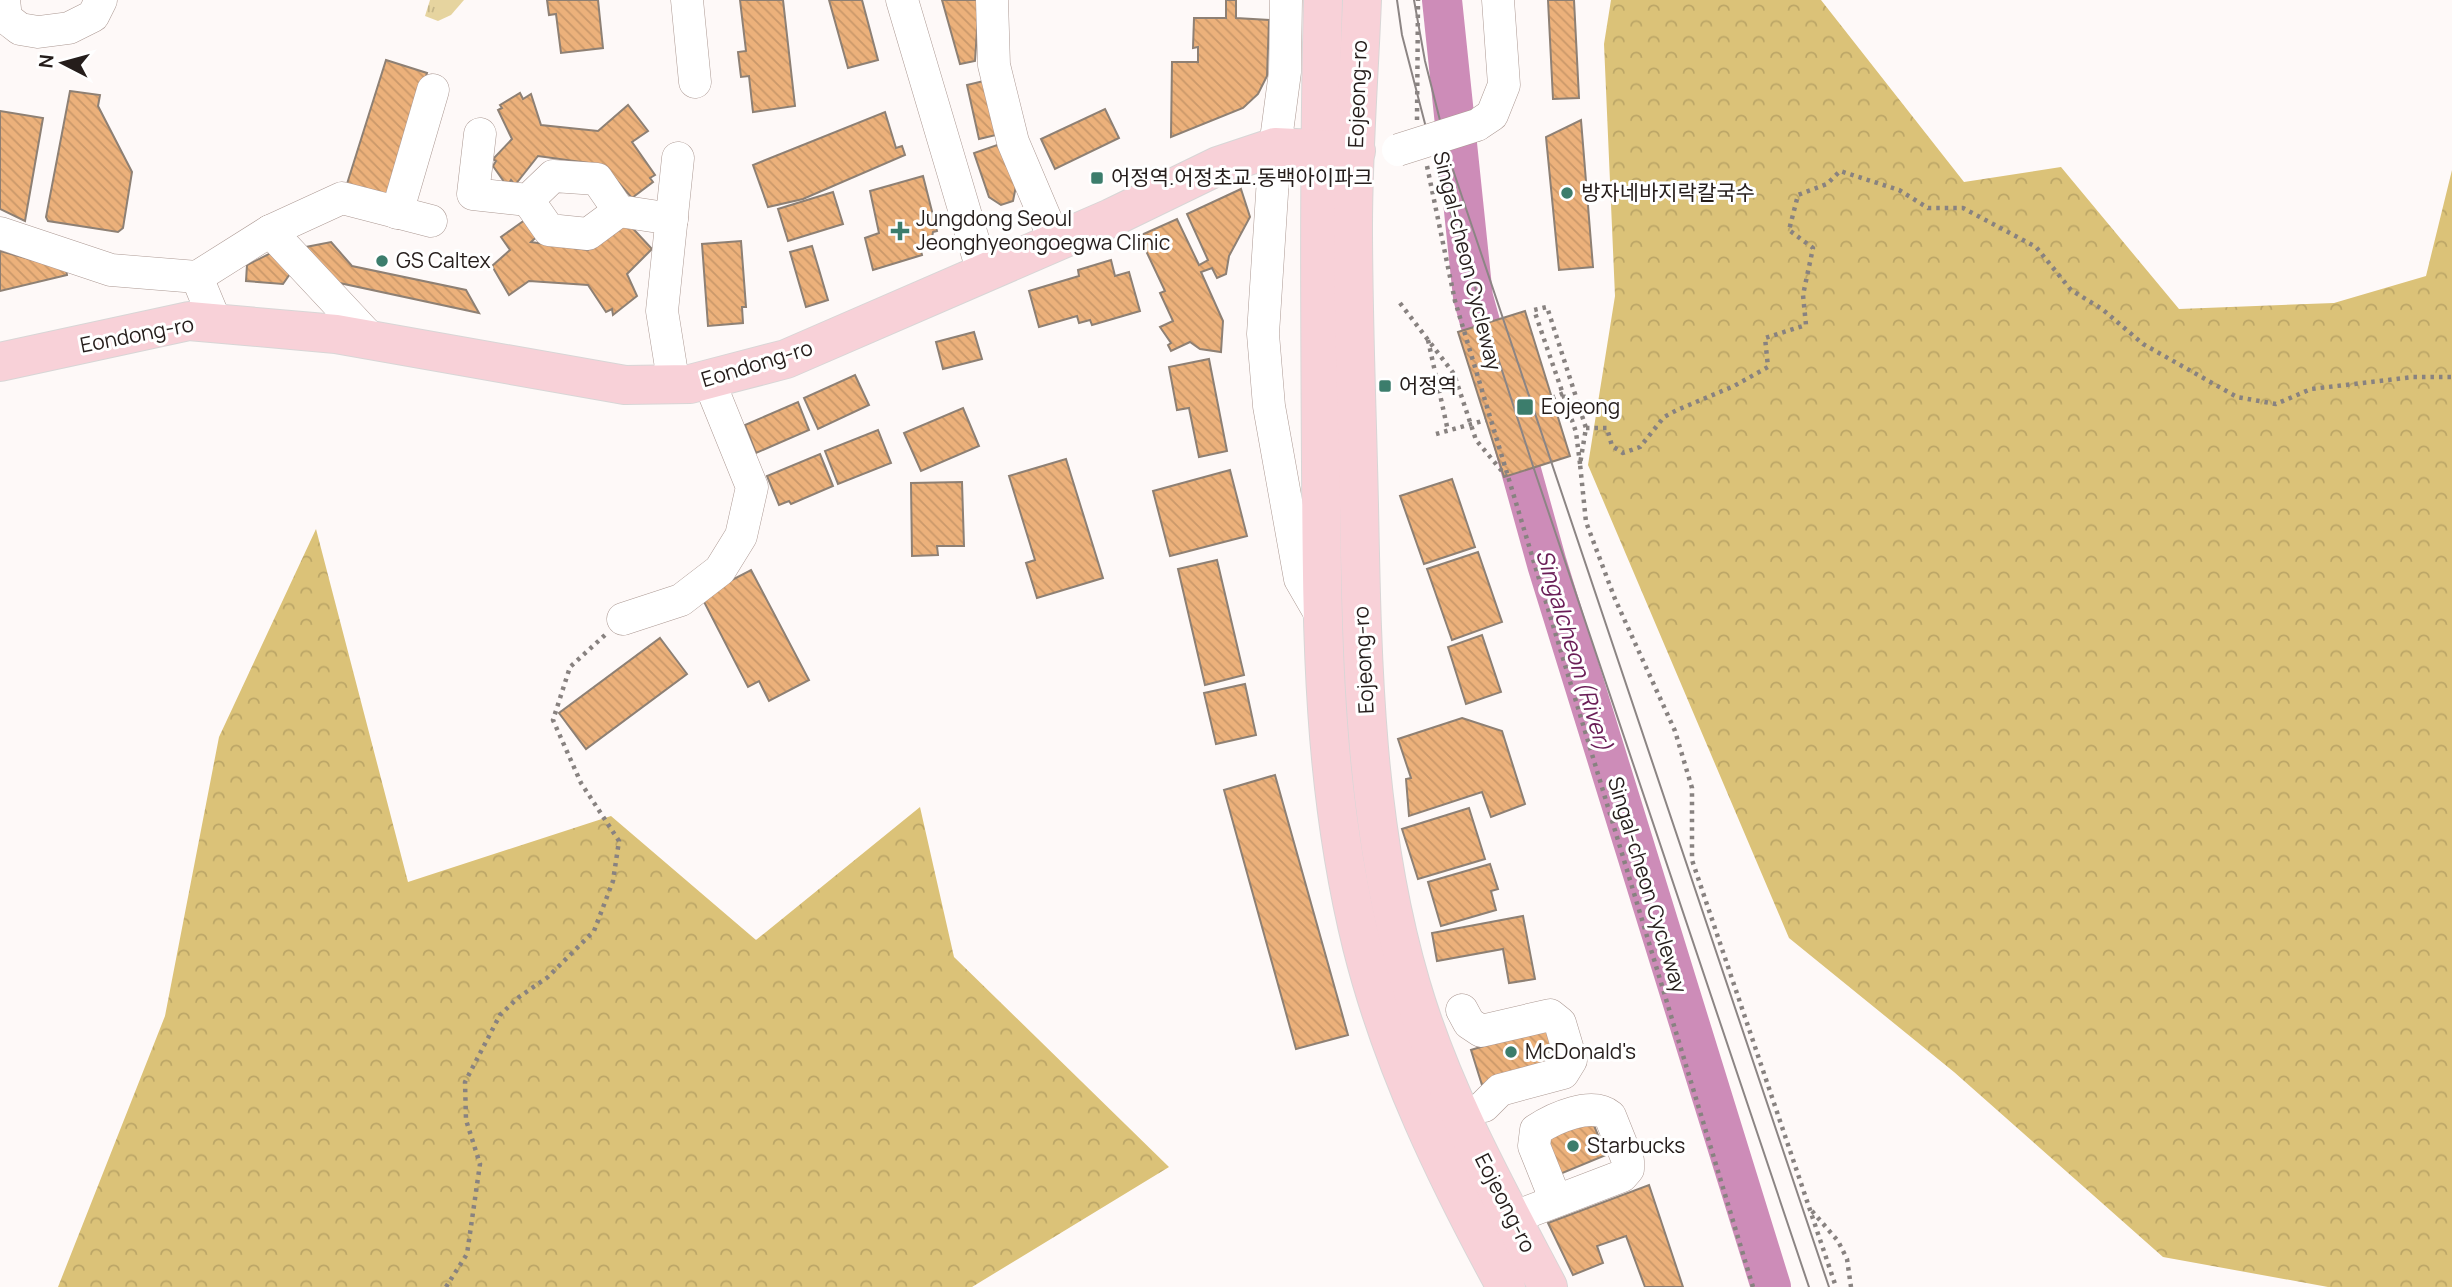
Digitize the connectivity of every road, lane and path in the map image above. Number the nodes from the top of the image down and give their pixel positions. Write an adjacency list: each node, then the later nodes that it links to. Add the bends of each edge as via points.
1 (4, 0): 2 (street, via 6,18 20,29 38,32 69,28 93,16)
2 (101, 0)
3 (687, 0): 11 (street)
4 (902, 0): 26 (street)
5 (992, 0): 25 (street, via 994,65 1013,142)
6 (1286, 0): 15 (street, via 1285,72)
7 (1323, 0): 16 (main road, Eojeong-ro)
8 (1362, 0): 16 (main road, Eojeong-ro)
9 (1418, 0): 14 (path, Singal-cheon Cycleway)
10 (1498, 0): 14 (street, bridge, via 1504,85 1492,115 1477,125)
11 (695, 82)
12 (433, 90): 20 (street)
13 (480, 134): 18 (street, via 473,194)
14 (1414, 144): 16 (street); 42 (path, Singal-cheon Cycleway)
15 (1275, 147): 16 (main road, Eondong-ro); 25 (main road, Eondong-ro, via 1219,166); 43 (street, via 1263,334 1269,406 1300,579)
16 (1338, 149): 43 (main road, Eojeong-ro); 47 (main road, Eojeong-ro, via 1353,223 1362,671 1375,806 1389,898 1411,986)
17 (678, 158): 21 (street)
18 (528, 200): 19 (street, via 550,230 587,234); 19 (street, via 553,176 597,179)
19 (619, 211): 21 (street)
20 (397, 213): 22 (street); 23 (street, via 342,198)
21 (671, 219): 34 (street, via 662,311)
22 (430, 221)
23 (270, 232): 27 (street); 31 (street)
24 (0, 233): 27 (street, via 111,270)
25 (1055, 241): 26 (main road, Eondong-ro)
26 (984, 273): 34 (main road, Eondong-ro, via 786,359)
27 (197, 277): 29 (street)
28 (1400, 303): 30 (path)
29 (216, 323): 31 (main road, Eondong-ro); 32 (main road, Eondong-ro, via 189,321)
30 (1428, 337): 39 (path); 42 (path, via 1454,374 1476,440)
31 (372, 340): 34 (main road, Eondong-ro, via 589,380)
32 (0, 362)
33 (2452, 377): 38 (path, via 2311,389 2276,404 2237,397 2143,344 2071,290 2036,247 1962,208 1928,208 1899,190 1840,171 1827,184 1798,195 1789,230 1813,248 1803,295 1806,325 1765,338 1768,367 1664,417 1640,447 1623,453 1612,446 1607,428)
34 (692, 383): 44 (street, via 752,487 741,536 720,570 681,600)
35 (1564, 393): 36 (path); 38 (path, via 1534,310 1547,307); 41 (path)
36 (1552, 398)
37 (1486, 420): 39 (path, bridge)
38 (1586, 428): 41 (path)
39 (1448, 431): 40 (path, bridge)
40 (1436, 435)
41 (1580, 464): 50 (path, via 1586,522 1675,731 1692,788 1692,860)
42 (1509, 480): 55 (path, Singal-cheon Cycleway)
43 (1322, 617): 48 (main road, Eojeong-ro, via 1324,701 1336,824 1362,948 1405,1079)
44 (623, 619): 52 (path, via 570,667 553,720 581,783 619,841 613,881 594,931 500,1016 465,1082 466,1120 480,1164 467,1254)
45 (1462, 1010): 46 (street, via 1469,1023 1481,1031 1550,1015 1560,1023 1571,1060 1563,1073 1500,1090)
46 (1484, 1106)
47 (1481, 1156): 48 (street); 51 (main road, Eojeong-ro)
48 (1445, 1172): 53 (main road, Eojeong-ro)
49 (1556, 1201): 49 (street, via 1534,1146 1536,1130 1590,1108 1604,1111 1610,1115 1628,1169 1622,1176); 51 (street)
50 (1811, 1211): 56 (path); 57 (path, via 1838,1241 1847,1259)
51 (1512, 1218): 54 (main road, Eojeong-ro)
52 (446, 1287)
53 (1506, 1287)
54 (1548, 1287)
55 (1753, 1287)
56 (1836, 1287)
57 (1851, 1287)

